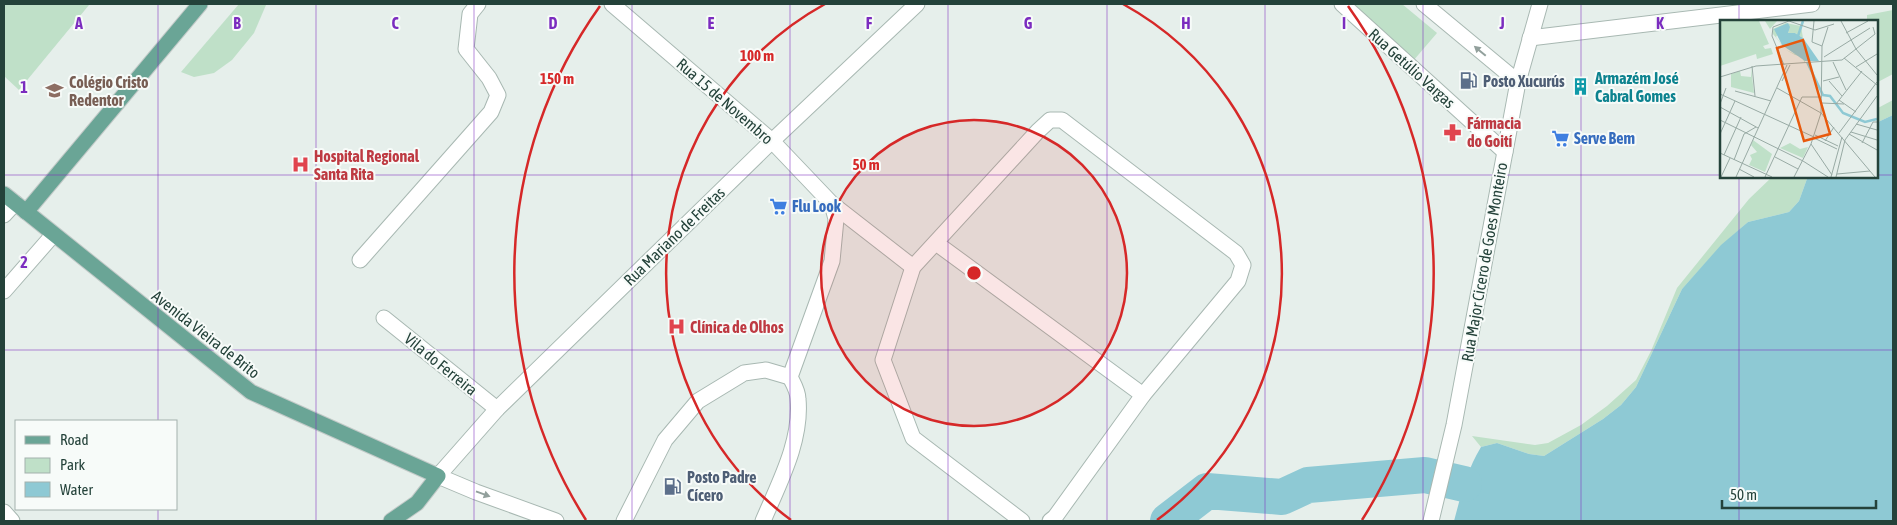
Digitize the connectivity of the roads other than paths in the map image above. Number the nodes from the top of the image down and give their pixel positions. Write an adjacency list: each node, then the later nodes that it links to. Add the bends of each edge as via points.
1 (200, 4): 13 (main road)
2 (478, 4): 18 (street, via 470,14 466,49 498,95 491,112)
3 (612, 4): 11 (street, Rua 15 de Novembro)
4 (917, 4): 11 (street, Rua Mariano de Freitas)
5 (1342, 4): 12 (street, Rua Getúlio Vargas)
6 (1424, 4): 10 (street, one-way to 6)
7 (1540, 4): 9 (street, Rua Major Cicero de Goes Monteiro)
8 (1812, 4): 9 (street)
9 (1530, 38): 10 (street, Rua Major Cicero de Goes Monteiro)
10 (1518, 82): 12 (street, Rua Major Cicero de Goes Monteiro)
11 (772, 141): 14 (street, Rua 15 de Novembro); 24 (street, Rua Mariano de Freitas)
12 (1505, 152): 34 (street, Rua Major Cicero de Goes Monteiro, via 1454,425)
13 (15, 203): 15 (street); 16 (main road, Avenida Vieira de Brito)
14 (832, 204): 19 (street, Rua 15 de Novembro); 22 (street, via 836,219 832,262)
15 (4, 215)
16 (53, 235): 20 (street); 25 (main road, Avenida Vieira de Brito, via 251,392)
17 (936, 243): 19 (street); 23 (street); 23 (street, via 1038,131 1050,120 1062,120 1236,253 1243,265 1238,281)
18 (360, 260)
19 (914, 268): 32 (street, via 884,360 913,438)
20 (4, 291)
21 (384, 318): 24 (street, Vila do Ferreira)
22 (790, 377): 30 (street, via 766,370 744,373 698,401 665,440); 31 (street, via 798,397 798,425 790,457)
23 (1143, 395): 33 (street)
24 (497, 409): 25 (street, Rua Mariano de Freitas)
25 (438, 476): 28 (main road, via 417,502); 29 (street, one-way to 29)
26 (4, 512): 27 (street)
27 (12, 521)
28 (391, 521)
29 (556, 521)
30 (624, 521)
31 (763, 521)
32 (1022, 521)
33 (1050, 521)
34 (1431, 521)

